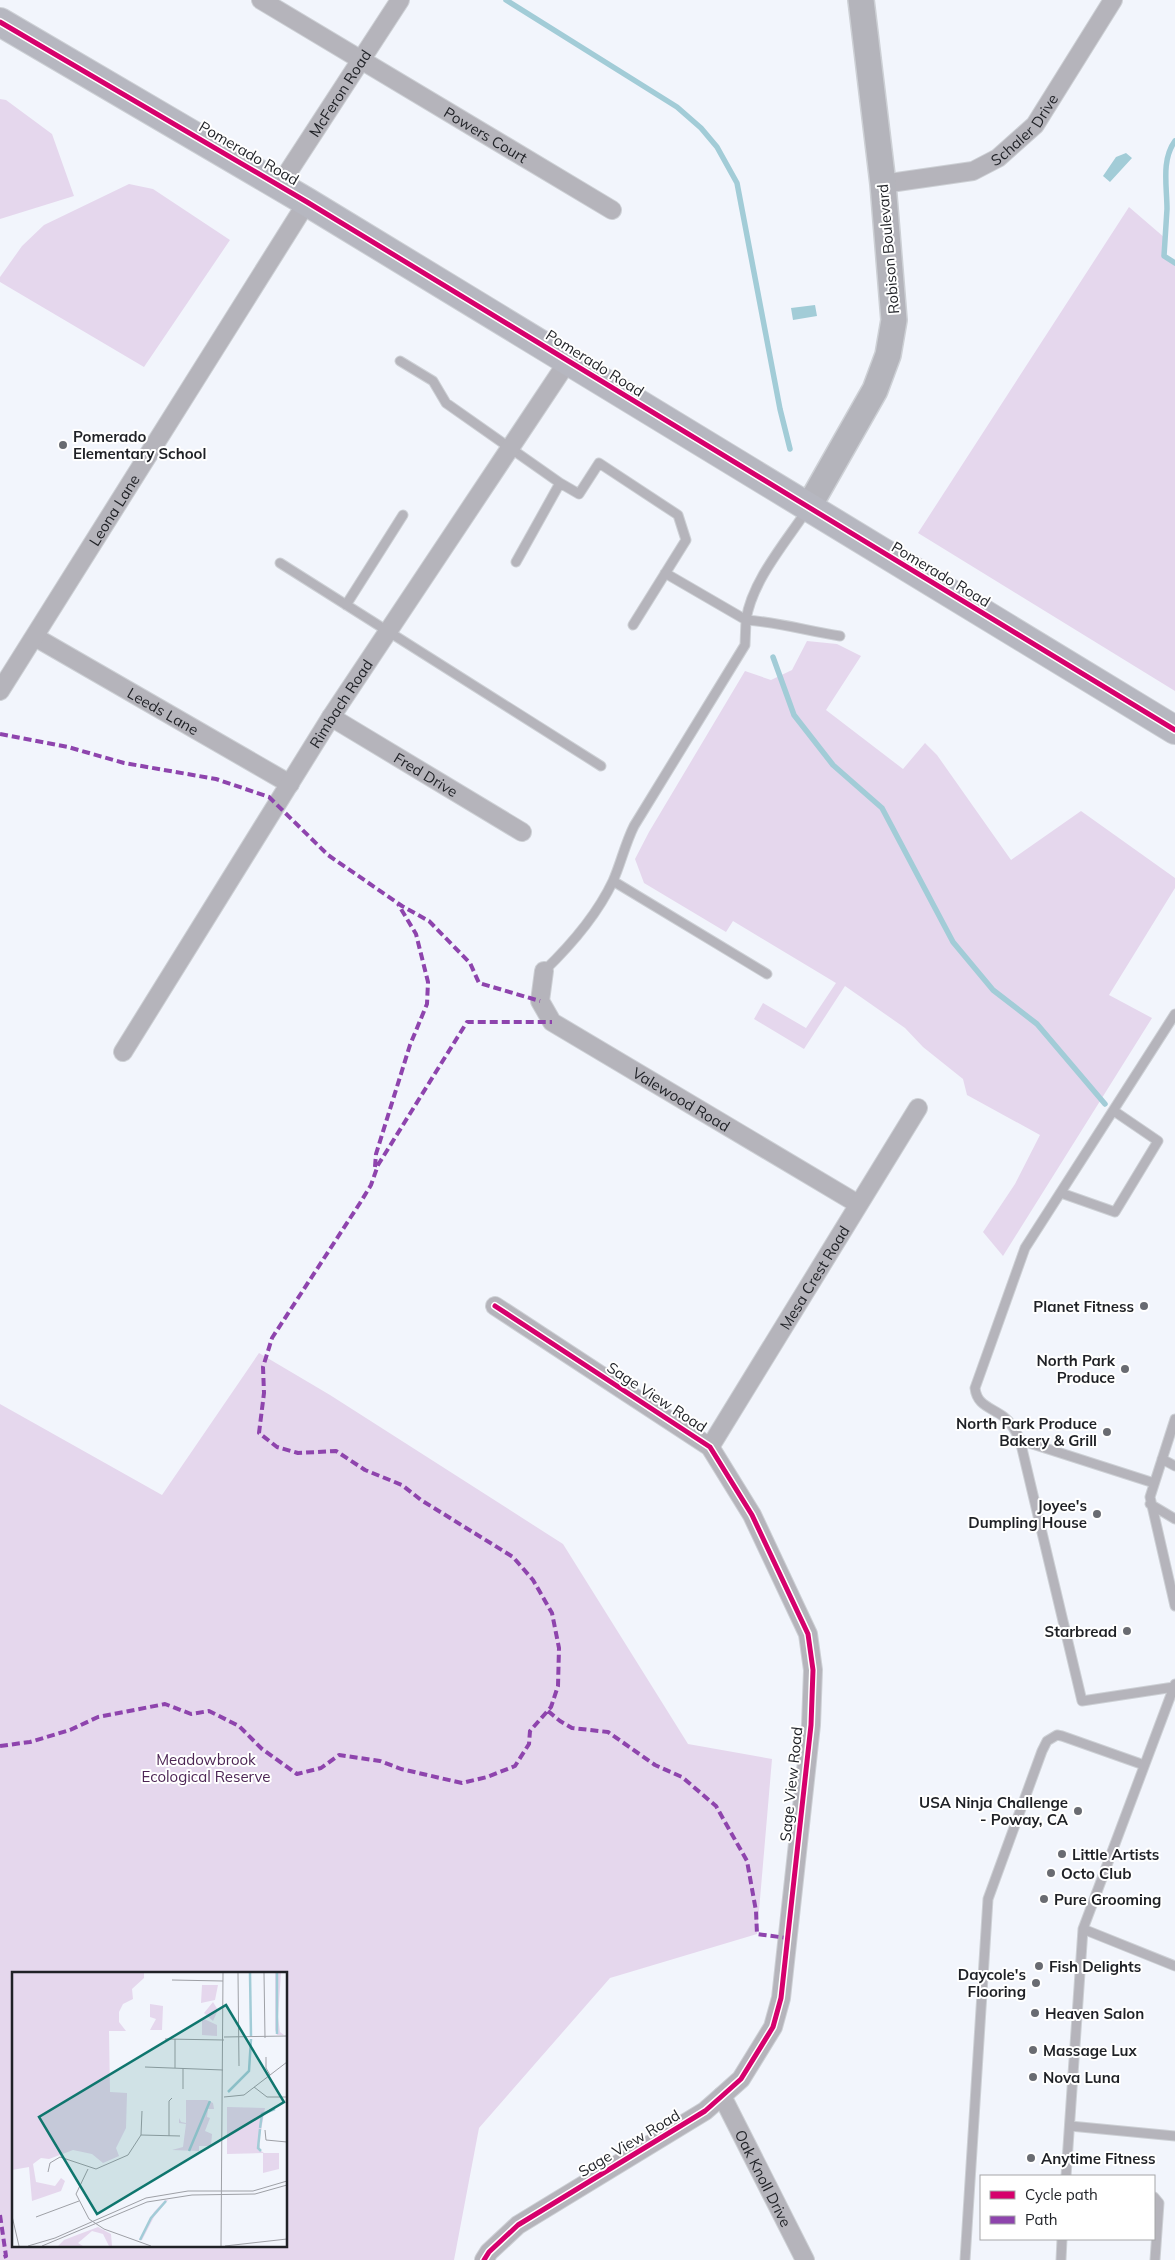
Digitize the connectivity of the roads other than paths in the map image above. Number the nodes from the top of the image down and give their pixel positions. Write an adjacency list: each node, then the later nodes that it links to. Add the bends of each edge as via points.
1 (261, 0): 6 (street, Powers Court)
2 (400, 0): 6 (street, McFeron Road)
3 (862, 0): 7 (street, Robison Boulevard)
4 (1113, 0): 7 (street, Schaler Drive, via 1035,125 998,158 973,171)
5 (0, 22): 8 (main road, Pomerado Road)
6 (362, 60): 8 (street, McFeron Road); 10 (street, Powers Court)
7 (883, 184): 15 (street, Robison Boulevard, via 894,320 888,355 875,390)
8 (279, 186): 9 (main road, Pomerado Road)
9 (307, 202): 12 (main road, Pomerado Road); 25 (street, Leona Lane)
10 (612, 210)
11 (400, 361): 13 (lane, via 433,381 446,404)
12 (568, 361): 13 (street, Rimbach Road); 15 (main road, Pomerado Road)
13 (511, 447): 14 (lane); 23 (street, Rimbach Road)
14 (560, 483): 17 (lane); 19 (lane, via 579,494 599,463 678,515 686,540)
15 (808, 508): 21 (lane, via 760,582 749,602); 28 (main road, Pomerado Road)
16 (403, 514): 20 (lane)
17 (516, 562)
18 (280, 563): 20 (lane)
19 (665, 573): 21 (lane); 22 (lane)
20 (346, 604): 23 (lane)
21 (746, 620): 24 (lane, via 773,622); 32 (lane, via 745,646 634,826)
22 (633, 625)
23 (389, 632): 27 (street, Rimbach Road); 29 (lane)
24 (840, 636)
25 (35, 637): 26 (street, Leona Lane); 30 (street, Leeds Lane)
26 (0, 691)
27 (331, 718): 30 (street, Rimbach Road); 31 (street, Fred Drive)
28 (1175, 730)
29 (601, 766)
30 (290, 784): 36 (street, Rimbach Road)
31 (522, 832)
32 (613, 881): 33 (lane, via 568,949); 34 (lane)
33 (544, 971): 40 (street, Valewood Road, via 540,1001 552,1022)
34 (767, 974)
35 (1175, 1014): 38 (lane)
36 (123, 1052)
37 (918, 1108): 40 (street, Mesa Crest Road)
38 (1114, 1111): 39 (lane); 39 (lane, via 1158,1140 1115,1212)
39 (1061, 1192): 43 (lane, via 1025,1248 975,1388 980,1402 1005,1418)
40 (858, 1204): 44 (street, Mesa Crest Road)
41 (494, 1306): 44 (street, Sage View Road)
42 (1175, 1419): 45 (lane)
43 (1020, 1440): 47 (lane); 51 (lane, via 1082,1700)
44 (710, 1447): 55 (street, Sage View Road, via 752,1515 808,1634 813,1670 781,1998 773,2027 741,2079)
45 (1162, 1459): 46 (lane); 47 (lane)
46 (1175, 1466)
47 (1154, 1484): 48 (lane)
48 (1150, 1504): 49 (lane); 50 (lane)
49 (1175, 1519)
50 (1175, 1606)
51 (1174, 1686): 52 (lane)
52 (1144, 1764): 53 (lane); 63 (lane, via 1054,1736 1042,1751 988,1899)
53 (1083, 1929): 54 (lane); 56 (lane)
54 (1175, 1966)
55 (722, 2096): 61 (street, Sage View Road, via 705,2112 518,2225); 62 (street, Oak Knoll Drive)
56 (1070, 2126): 57 (lane); 58 (lane)
57 (1175, 2136)
58 (1066, 2175)
59 (1155, 2198): 65 (lane, via 1159,2203)
60 (1062, 2240): 64 (lane)
61 (484, 2260)
62 (805, 2260)
63 (965, 2260)
64 (1061, 2260)
65 (1155, 2260)

